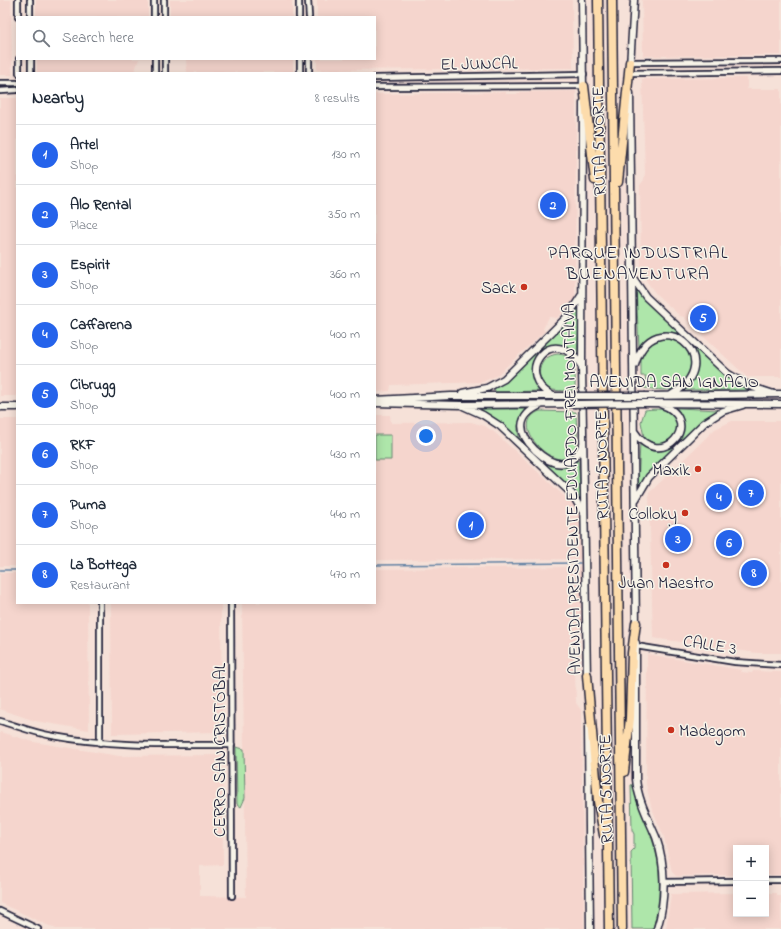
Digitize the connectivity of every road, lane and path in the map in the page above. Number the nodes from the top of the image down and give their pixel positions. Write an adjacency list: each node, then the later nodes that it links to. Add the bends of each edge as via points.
1 (18, 0): 11 (street)
2 (30, 0): 12 (street)
3 (154, 0): 13 (street)
4 (164, 0): 14 (street)
5 (299, 0): 15 (street)
6 (308, 0): 16 (street)
7 (582, 0): 35 (main road, AVENIDA PRESIDENTE EDUARDO FREI MONTALVA)
8 (598, 0): 44 (highway, RUTA 5 NORTE)
9 (612, 0): 43 (highway, RUTA 5 NORTE)
10 (634, 0): 24 (main road)
11 (18, 16)
12 (30, 16)
13 (154, 16)
14 (164, 16)
15 (299, 16)
16 (308, 16)
17 (19, 60): 27 (street)
18 (31, 60): 28 (street)
19 (155, 60): 29 (street)
20 (165, 60): 30 (street)
21 (300, 60): 31 (street)
22 (309, 60): 32 (street)
23 (781, 61): 25 (street)
24 (630, 62): 25 (street); 34 (main road); 43 (highway)
25 (676, 62): 33 (street)
26 (781, 71): 33 (street)
27 (19, 72)
28 (31, 72)
29 (155, 72)
30 (165, 72)
31 (300, 72)
32 (309, 72)
33 (676, 72): 34 (street)
34 (630, 73): 45 (main road)
35 (584, 74): 36 (street, EL JUNCAL); 39 (main road, AVENIDA PRESIDENTE EDUARDO FREI MONTALVA)
36 (376, 78)
37 (0, 83): 38 (street)
38 (16, 83)
39 (584, 86): 40 (street, EL JUNCAL); 44 (highway); 46 (main road, AVENIDA PRESIDENTE EDUARDO FREI MONTALVA)
40 (376, 87)
41 (0, 90): 42 (street)
42 (16, 90)
43 (614, 222): 77 (highway, RUTA 5 NORTE)
44 (601, 234): 78 (highway, RUTA 5 NORTE)
45 (632, 276): 48 (main road); 49 (main road, via 646,297 727,372 743,383)
46 (582, 293): 47 (main road, AVENIDA PRESIDENTE EDUARDO FREI MONTALVA); 52 (main road, via 568,316 504,379 487,388)
47 (582, 368): 53 (main road, via 574,356 565,349 551,348 541,354 535,366 535,376 543,389); 65 (main road, AVENIDA PRESIDENTE EDUARDO FREI MONTALVA)
48 (634, 372): 50 (main road, via 640,352 651,339 666,335 681,340 692,352 694,371 686,384); 64 (main road)
49 (778, 394): 51 (main road, AVENIDA SAN IGNACIO)
50 (671, 395): 51 (main road, AVENIDA SAN IGNACIO); 53 (main road, AVENIDA SAN IGNACIO, bridge)
51 (760, 395): 61 (main road, via 757,399)
52 (451, 396): 53 (main road, AVENIDA SAN IGNACIO); 54 (main road, AVENIDA SAN IGNACIO)
53 (553, 396)
54 (376, 402)
55 (376, 402): 59 (main road, AVENIDA SAN IGNACIO)
56 (656, 403): 57 (main road, AVENIDA SAN IGNACIO, bridge); 60 (main road, AVENIDA SAN IGNACIO); 64 (main road, via 672,409 679,417 680,427 676,439 665,447 654,447 643,441)
57 (544, 404): 59 (main road, AVENIDA SAN IGNACIO); 65 (main road, via 529,412 523,421 522,434 531,446 547,460 560,464 572,460)
58 (781, 404): 61 (main road, AVENIDA SAN IGNACIO)
59 (461, 405): 67 (main road, via 500,426 574,498 580,505)
60 (743, 405): 61 (main road, AVENIDA SAN IGNACIO); 66 (main road, via 723,411 704,423 646,480)
61 (759, 405)
62 (0, 407): 63 (main road)
63 (16, 407)
64 (634, 431): 66 (main road)
65 (583, 443): 67 (main road, AVENIDA PRESIDENTE EDUARDO FREI MONTALVA)
66 (635, 503): 70 (main road)
67 (585, 519): 73 (main road, AVENIDA PRESIDENTE EDUARDO FREI MONTALVA)
68 (100, 604): 75 (street)
69 (231, 604): 76 (street, CERRO SAN CRISTÓBAL)
70 (636, 623): 71 (main road); 77 (highway, via 631,662 630,718)
71 (636, 646): 72 (street, CALLE 3, via 735,662); 82 (main road, via 636,784 658,844)
72 (781, 665)
73 (587, 675): 78 (highway, via 598,801); 87 (main road, AVENIDA PRESIDENTE EDUARDO FREI MONTALVA)
74 (0, 721): 75 (street, via 52,736)
75 (100, 743): 76 (street)
76 (232, 745): 83 (street, CERRO SAN CRISTÓBAL)
77 (620, 805): 85 (highway, RUTA 5 NORTE)
78 (608, 847): 88 (highway, RUTA 5 NORTE)
79 (769, 880): 80 (street)
80 (781, 880)
81 (733, 881): 82 (street)
82 (663, 882): 89 (main road, via 662,906)
83 (232, 896)
84 (0, 911): 86 (street)
85 (623, 926)
86 (38, 929)
87 (590, 929)
88 (608, 929)
89 (656, 929)

